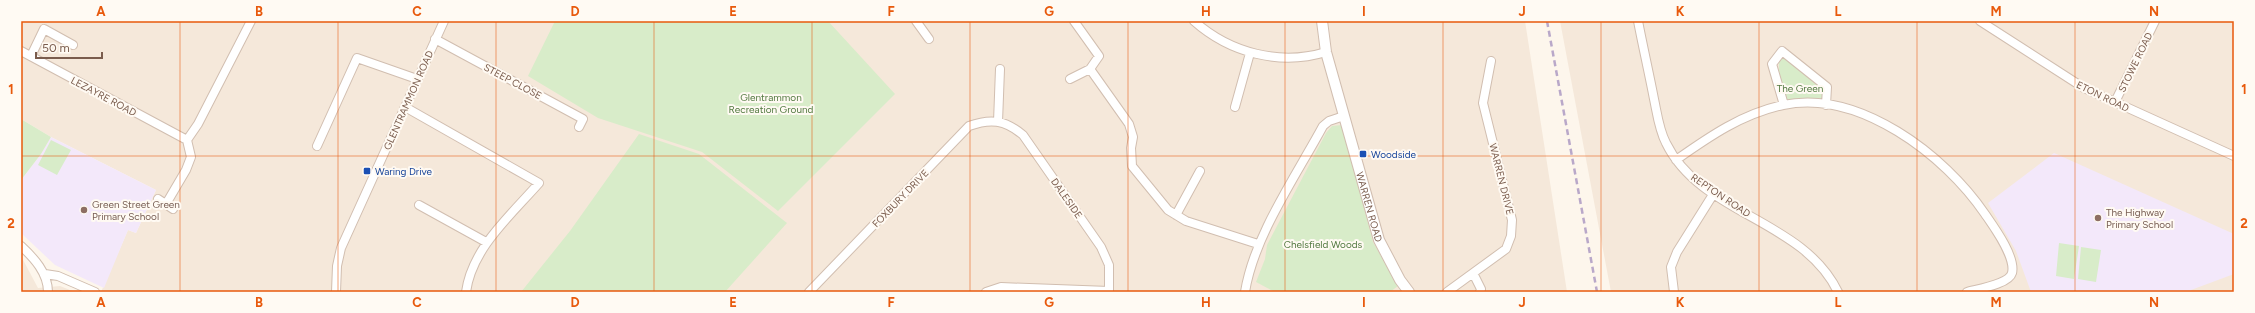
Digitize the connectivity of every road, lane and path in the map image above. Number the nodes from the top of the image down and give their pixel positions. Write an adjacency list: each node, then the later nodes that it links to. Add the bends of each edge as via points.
1 (250, 21): 30 (street, via 198,124)
2 (444, 21): 10 (street, GLENTRAMMON ROAD)
3 (916, 21): 11 (street)
4 (1074, 21): 19 (street, via 1098,56)
5 (1194, 21): 15 (street, via 1226,43)
6 (1322, 21): 14 (street, WARREN ROAD)
7 (1638, 21): 33 (street, REPTON ROAD, via 1658,117 1665,142)
8 (1980, 21): 22 (street, ETON ROAD, via 2084,88)
9 (2155, 21): 22 (street, STOWE ROAD)
10 (435, 39): 20 (street, GLENTRAMMON ROAD); 29 (street, STEEP CLOSE, via 584,119)
11 (929, 39)
12 (73, 45): 16 (street, via 44,28)
13 (21, 51): 16 (street, LEZAYRE ROAD)
14 (1326, 52): 15 (street, via 1310,57 1279,59); 27 (street, WARREN ROAD)
15 (1250, 53): 26 (street)
16 (31, 56): 30 (street, LEZAYRE ROAD)
17 (1491, 62): 44 (street, WARREN DRIVE, via 1483,103 1512,220 1511,236 1506,249)
18 (1000, 69): 28 (street)
19 (1090, 69): 21 (street); 40 (street, via 1129,124 1133,137 1132,166 1168,210)
20 (417, 79): 25 (street, GLENTRAMMON ROAD); 31 (street, via 357,58)
21 (1070, 79)
22 (2115, 102): 32 (street, ETON ROAD)
23 (1784, 105): 24 (street); 24 (street, via 1772,64 1782,52 1827,87); 33 (street, via 1742,118 1713,134)
24 (1826, 105): 59 (street, via 1864,114 1907,136 1946,167 1979,205 1998,232 2013,264 2012,274 2007,280)
25 (405, 107): 41 (street, via 539,183); 49 (street, GLENTRAMMON ROAD, via 342,248 337,266)
26 (1234, 107)
27 (1344, 116): 42 (street, via 1323,126); 54 (street, WARREN ROAD, via 1379,240)
28 (998, 122): 46 (street, DALESIDE, via 1011,124 1024,135 1101,247 1109,265); 51 (street, FOXBURY DRIVE, via 982,121 969,126)
29 (579, 126)
30 (187, 140): 37 (street, via 191,157)
31 (318, 146)
32 (2234, 156)
33 (1676, 160): 35 (street, REPTON ROAD, via 1690,176)
34 (1200, 171): 40 (street)
35 (1714, 193): 57 (street, via 1677,252 1671,267); 58 (street, REPTON ROAD, via 1813,256 1828,273)
36 (158, 199): 37 (street)
37 (166, 204): 39 (street)
38 (419, 205): 41 (street)
39 (173, 208)
40 (1176, 215): 42 (street, via 1186,221)
41 (486, 242): 50 (street)
42 (1258, 244): 53 (street, via 1249,268)
43 (21, 246): 45 (street)
44 (1473, 273): 55 (street, WARREN DRIVE); 56 (street, via 1481,288)
45 (45, 274): 47 (street); 48 (street, via 58,276)
46 (1109, 291): 52 (street, via 1001,287)
47 (48, 292)
48 (95, 292)
49 (336, 292)
50 (466, 292)
51 (810, 292)
52 (986, 292)
53 (1245, 292)
54 (1409, 292)
55 (1447, 292)
56 (1480, 292)
57 (1674, 292)
58 (1838, 292)
59 (1966, 292)

